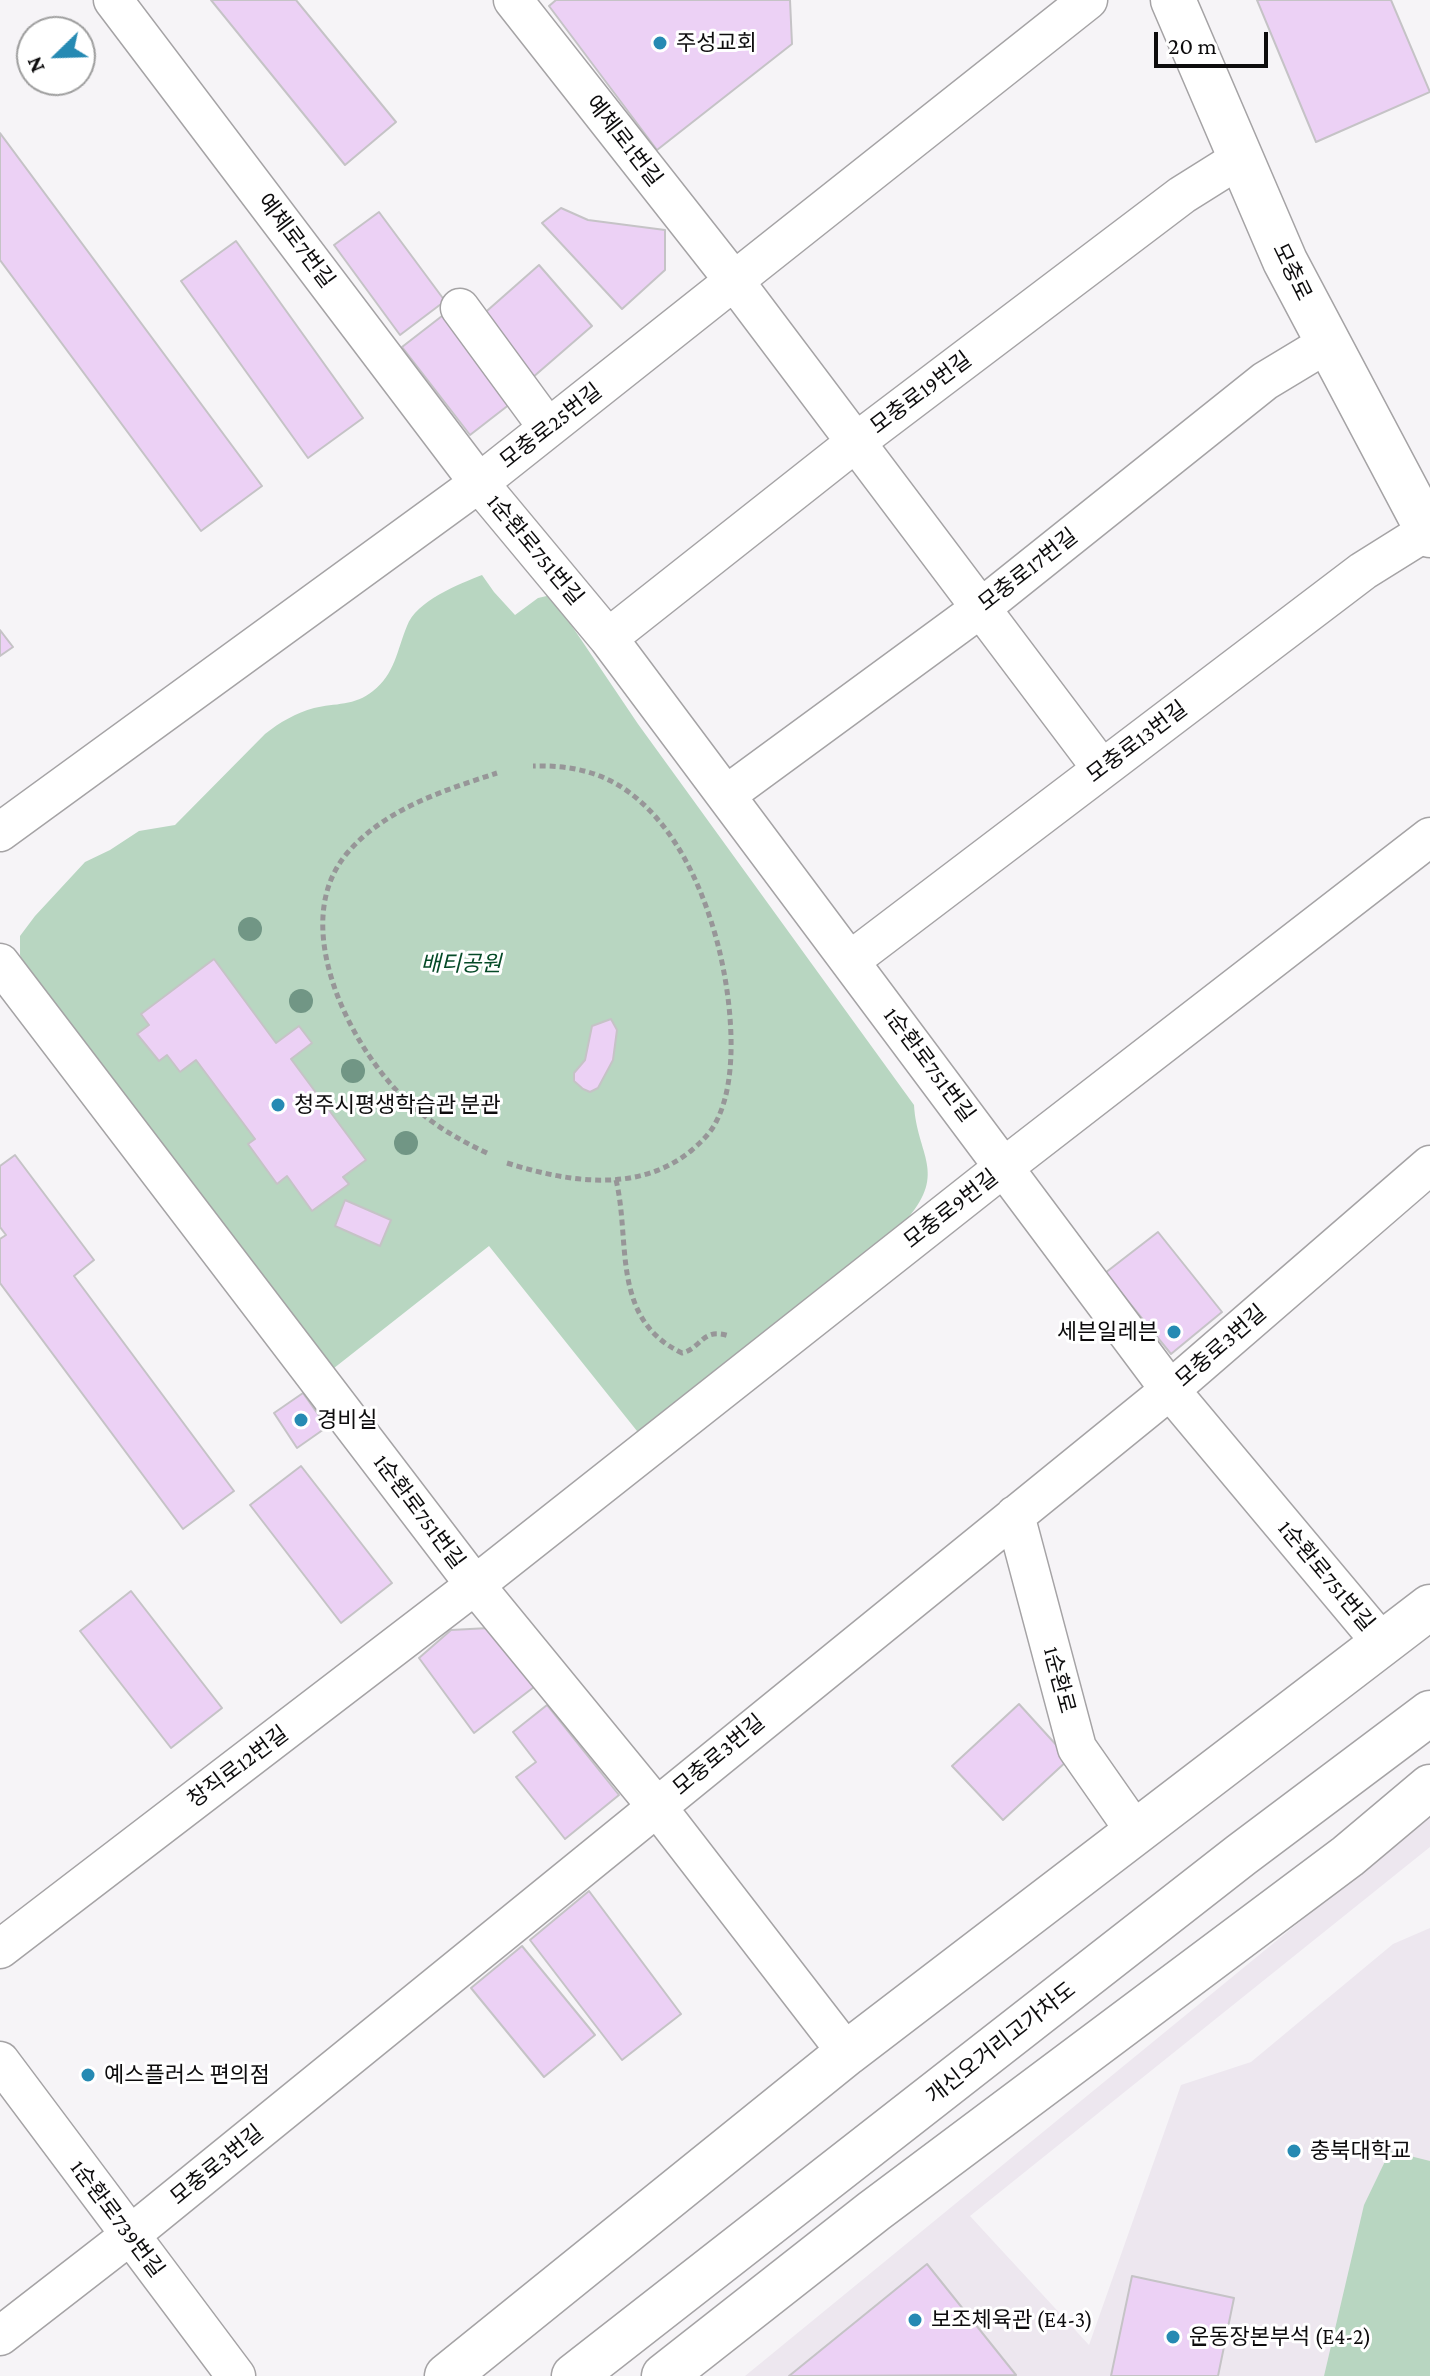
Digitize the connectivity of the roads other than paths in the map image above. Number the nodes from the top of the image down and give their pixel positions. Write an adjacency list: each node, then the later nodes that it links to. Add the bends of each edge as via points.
1 (113, 0): 11 (street, 예체로7번길)
2 (513, 0): 6 (street, 예체로1번길)
3 (1088, 0): 6 (street, 모충로25번길)
4 (1173, 0): 5 (main road, 모충로)
5 (1241, 158): 8 (main road, 모충로, via 1285,261); 10 (street, 모충로19번길, via 1182,195)
6 (735, 282): 9 (street, 모충로25번길); 10 (street, 예체로1번길)
7 (460, 308): 9 (street)
8 (1328, 343): 12 (main road, 모충로); 13 (street, 모충로17번길, via 1265,381)
9 (548, 428): 11 (street, 모충로25번길)
10 (856, 442): 13 (street, 예체로1번길); 14 (street, 모충로19번길)
11 (479, 483): 14 (street, 1순환로751번길); 17 (street, 모충로25번길)
12 (1429, 532): 15 (street, 모충로13번길, via 1363,571)
13 (981, 608): 15 (street, 예체로1번길); 16 (street, 모충로17번길)
14 (608, 638): 16 (street, 1순환로751번길)
15 (1102, 769): 19 (street, 모충로13번길)
16 (726, 795): 19 (street, 1순환로751번길)
17 (0, 832)
18 (1430, 837): 22 (street, 모충로9번길)
19 (851, 960): 22 (street, 1순환로751번길)
20 (0, 963): 25 (street, 1순환로751번길)
21 (1430, 1165): 23 (street, 모충로3번길)
22 (1004, 1167): 23 (street, 1순환로751번길); 25 (street, 모충로9번길)
23 (1170, 1390): 24 (street, 모충로3번길); 27 (street, 1순환로751번길)
24 (1015, 1515): 30 (street, 모충로3번길); 31 (street, 1순환로, via 1077,1748)
25 (475, 1585): 30 (street, 1순환로751번길); 32 (street, 창직로12번길)
26 (1430, 1607): 27 (main road)
27 (1382, 1643): 31 (main road)
28 (1430, 1713): 39 (main road, 개신오거리고가차도)
29 (1430, 1787): 40 (main road, via 1348,1856 874,2211)
30 (657, 1807): 33 (street, 1순환로751번길); 35 (street, 모충로3번길)
31 (1135, 1831): 33 (main road)
32 (0, 1949)
33 (847, 2053): 38 (main road)
34 (0, 2061): 35 (street, 1순환로739번길)
35 (129, 2236): 36 (street, 모충로3번길); 37 (street, 1순환로739번길)
36 (0, 2336)
37 (236, 2376)
38 (447, 2376)
39 (574, 2376)
40 (664, 2376)

